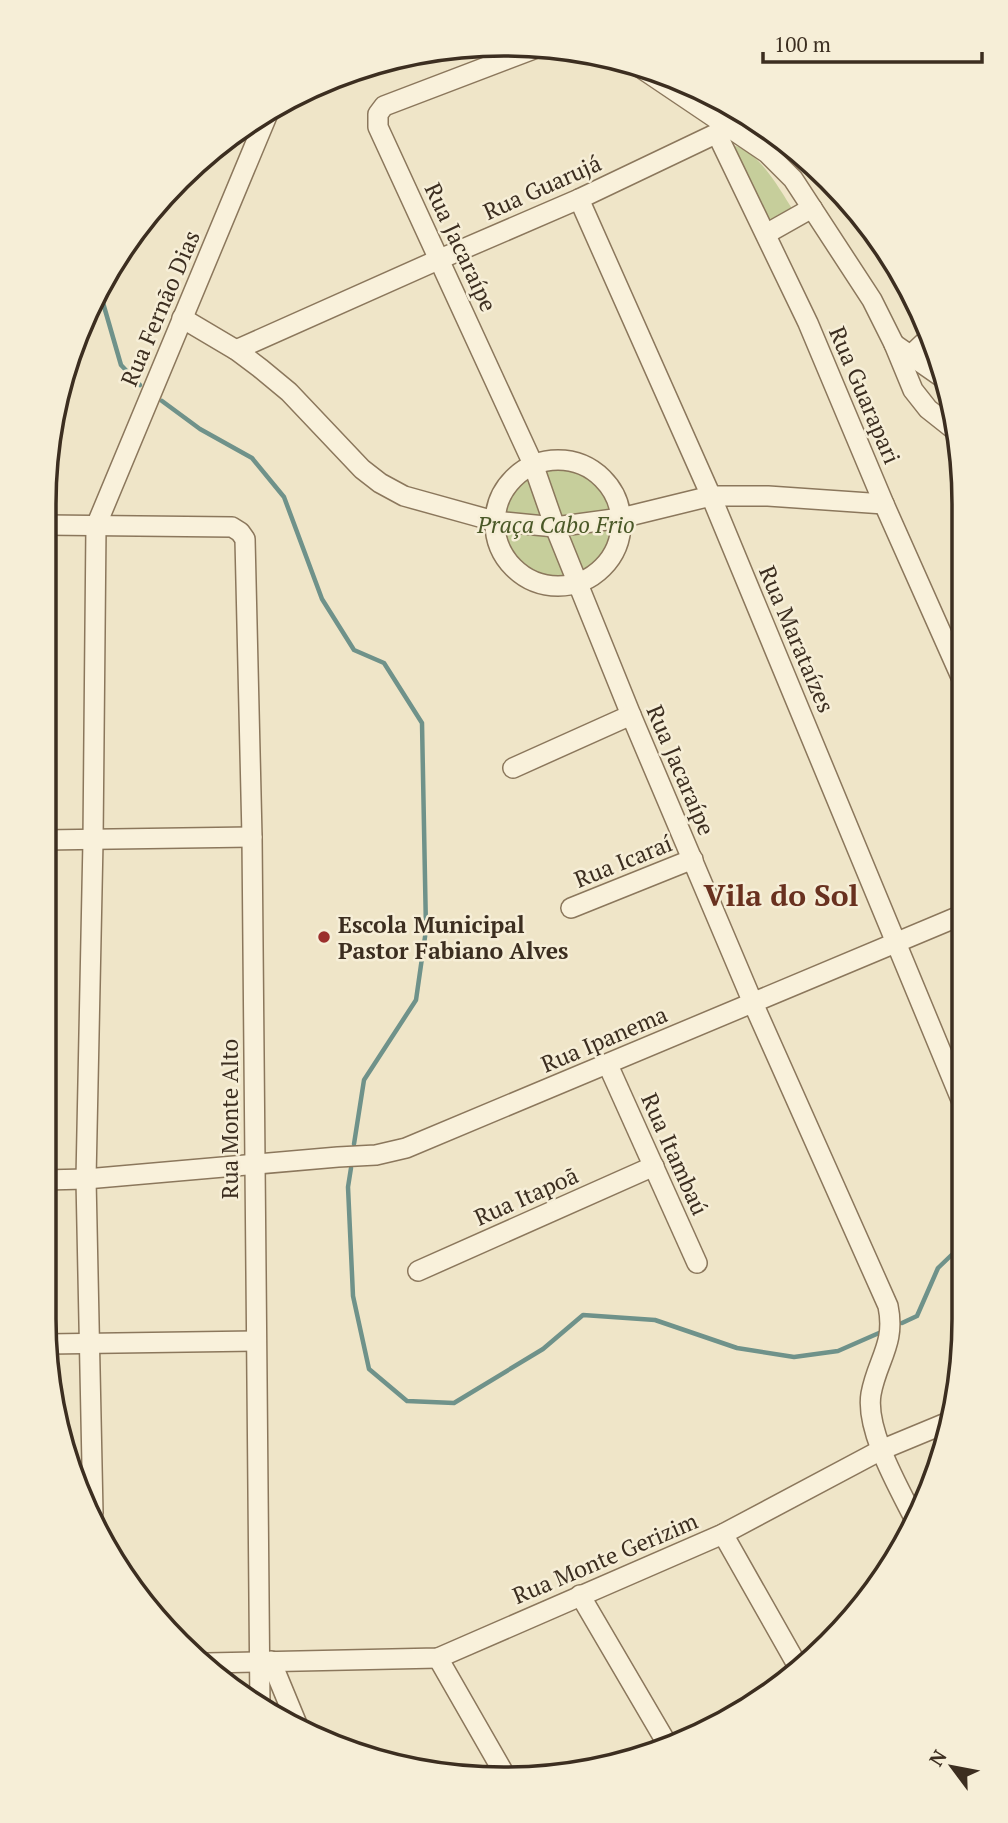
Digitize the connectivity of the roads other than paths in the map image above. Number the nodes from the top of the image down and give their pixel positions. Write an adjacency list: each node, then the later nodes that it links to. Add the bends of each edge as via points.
1 (514, 56): 9 (street, Rua Jacaraípe, via 384,106 378,114 379,127)
2 (664, 86): 5 (street)
3 (739, 123): 5 (street, Rua Guarujá)
4 (262, 127): 10 (street, Rua Fernão Dias)
5 (723, 131): 6 (street, Rua Guarujá); 7 (street, via 767,153 793,179); 8 (street, Rua Guarapari)
6 (579, 199): 9 (street, Rua Guarujá); 17 (street, Rua Marataízes)
7 (812, 208): 8 (street); 13 (street)
8 (766, 234): 18 (street, Rua Guarapari)
9 (440, 259): 12 (street, Rua Guarujá); 16 (street, Rua Jacaraípe)
10 (182, 318): 12 (street); 22 (street, Rua Fernão Dias)
11 (923, 345): 13 (street)
12 (236, 350): 20 (street, via 289,392 380,484 404,496)
13 (907, 363): 14 (street); 15 (street, via 913,390)
14 (932, 374)
15 (943, 419)
16 (533, 464): 19 (street, via 553,459 591,468 617,499); 20 (street, via 505,486); 23 (street, Rua Jacaraípe)
17 (711, 496): 18 (street); 19 (street); 34 (street, Rua Marataízes)
18 (884, 503): 25 (street, Rua Guarapari)
19 (621, 518): 23 (street); 24 (street, via 611,558)
20 (494, 521): 23 (street); 24 (street, via 496,541 520,574 538,584 559,587)
21 (56, 525): 22 (street)
22 (96, 526): 28 (street, Rua Monte Alto, via 232,527 245,539); 30 (street)
23 (555, 527): 24 (street, Rua Jacaraípe)
24 (579, 583): 26 (street, Rua Jacaraípe)
25 (952, 657)
26 (631, 715): 27 (street); 31 (street, Rua Jacaraípe)
27 (513, 768)
28 (252, 837): 30 (street); 38 (street, Rua Monte Alto)
29 (56, 840): 30 (street)
30 (93, 841): 40 (street)
31 (692, 859): 32 (street, Rua Icaraí); 35 (street, Rua Jacaraípe)
32 (571, 908)
33 (952, 919): 34 (street, Rua Ipanema)
34 (897, 943): 35 (street, Rua Ipanema); 37 (street, Rua Marataízes)
35 (753, 1003): 36 (street, Rua Ipanema); 48 (street, Rua Jacaraípe, via 888,1306 890,1332 870,1402)
36 (608, 1065): 38 (street, Rua Ipanema, via 406,1148 376,1155); 39 (street, Rua Itambaú)
37 (952, 1078)
38 (254, 1164): 40 (street, Rua Ipanema); 44 (street, Rua Monte Alto)
39 (654, 1166): 42 (street, Rua Itambaú); 43 (street, Rua Itapoã)
40 (86, 1179): 41 (street, Rua Ipanema); 46 (street)
41 (56, 1180)
42 (697, 1263)
43 (418, 1271)
44 (256, 1341): 46 (street); 55 (street, Rua Monte Alto)
45 (57, 1344): 46 (street)
46 (90, 1344): 49 (street)
47 (939, 1426): 48 (street, Rua Monte Gerizim)
48 (881, 1450): 50 (street, Rua Jacaraípe); 51 (street, Rua Monte Gerizim)
49 (93, 1496)
50 (910, 1509)
51 (723, 1534): 52 (street, Rua Monte Gerizim); 54 (street)
52 (580, 1595): 53 (street, Rua Monte Gerizim); 59 (street)
53 (438, 1658): 55 (street, Rua Monte Gerizim); 60 (street)
54 (794, 1660)
55 (264, 1661): 56 (street, Rua Monte Gerizim); 57 (street, Rua Monte Alto); 58 (street)
56 (216, 1662)
57 (261, 1695)
58 (291, 1713)
59 (663, 1737)
60 (500, 1767)

